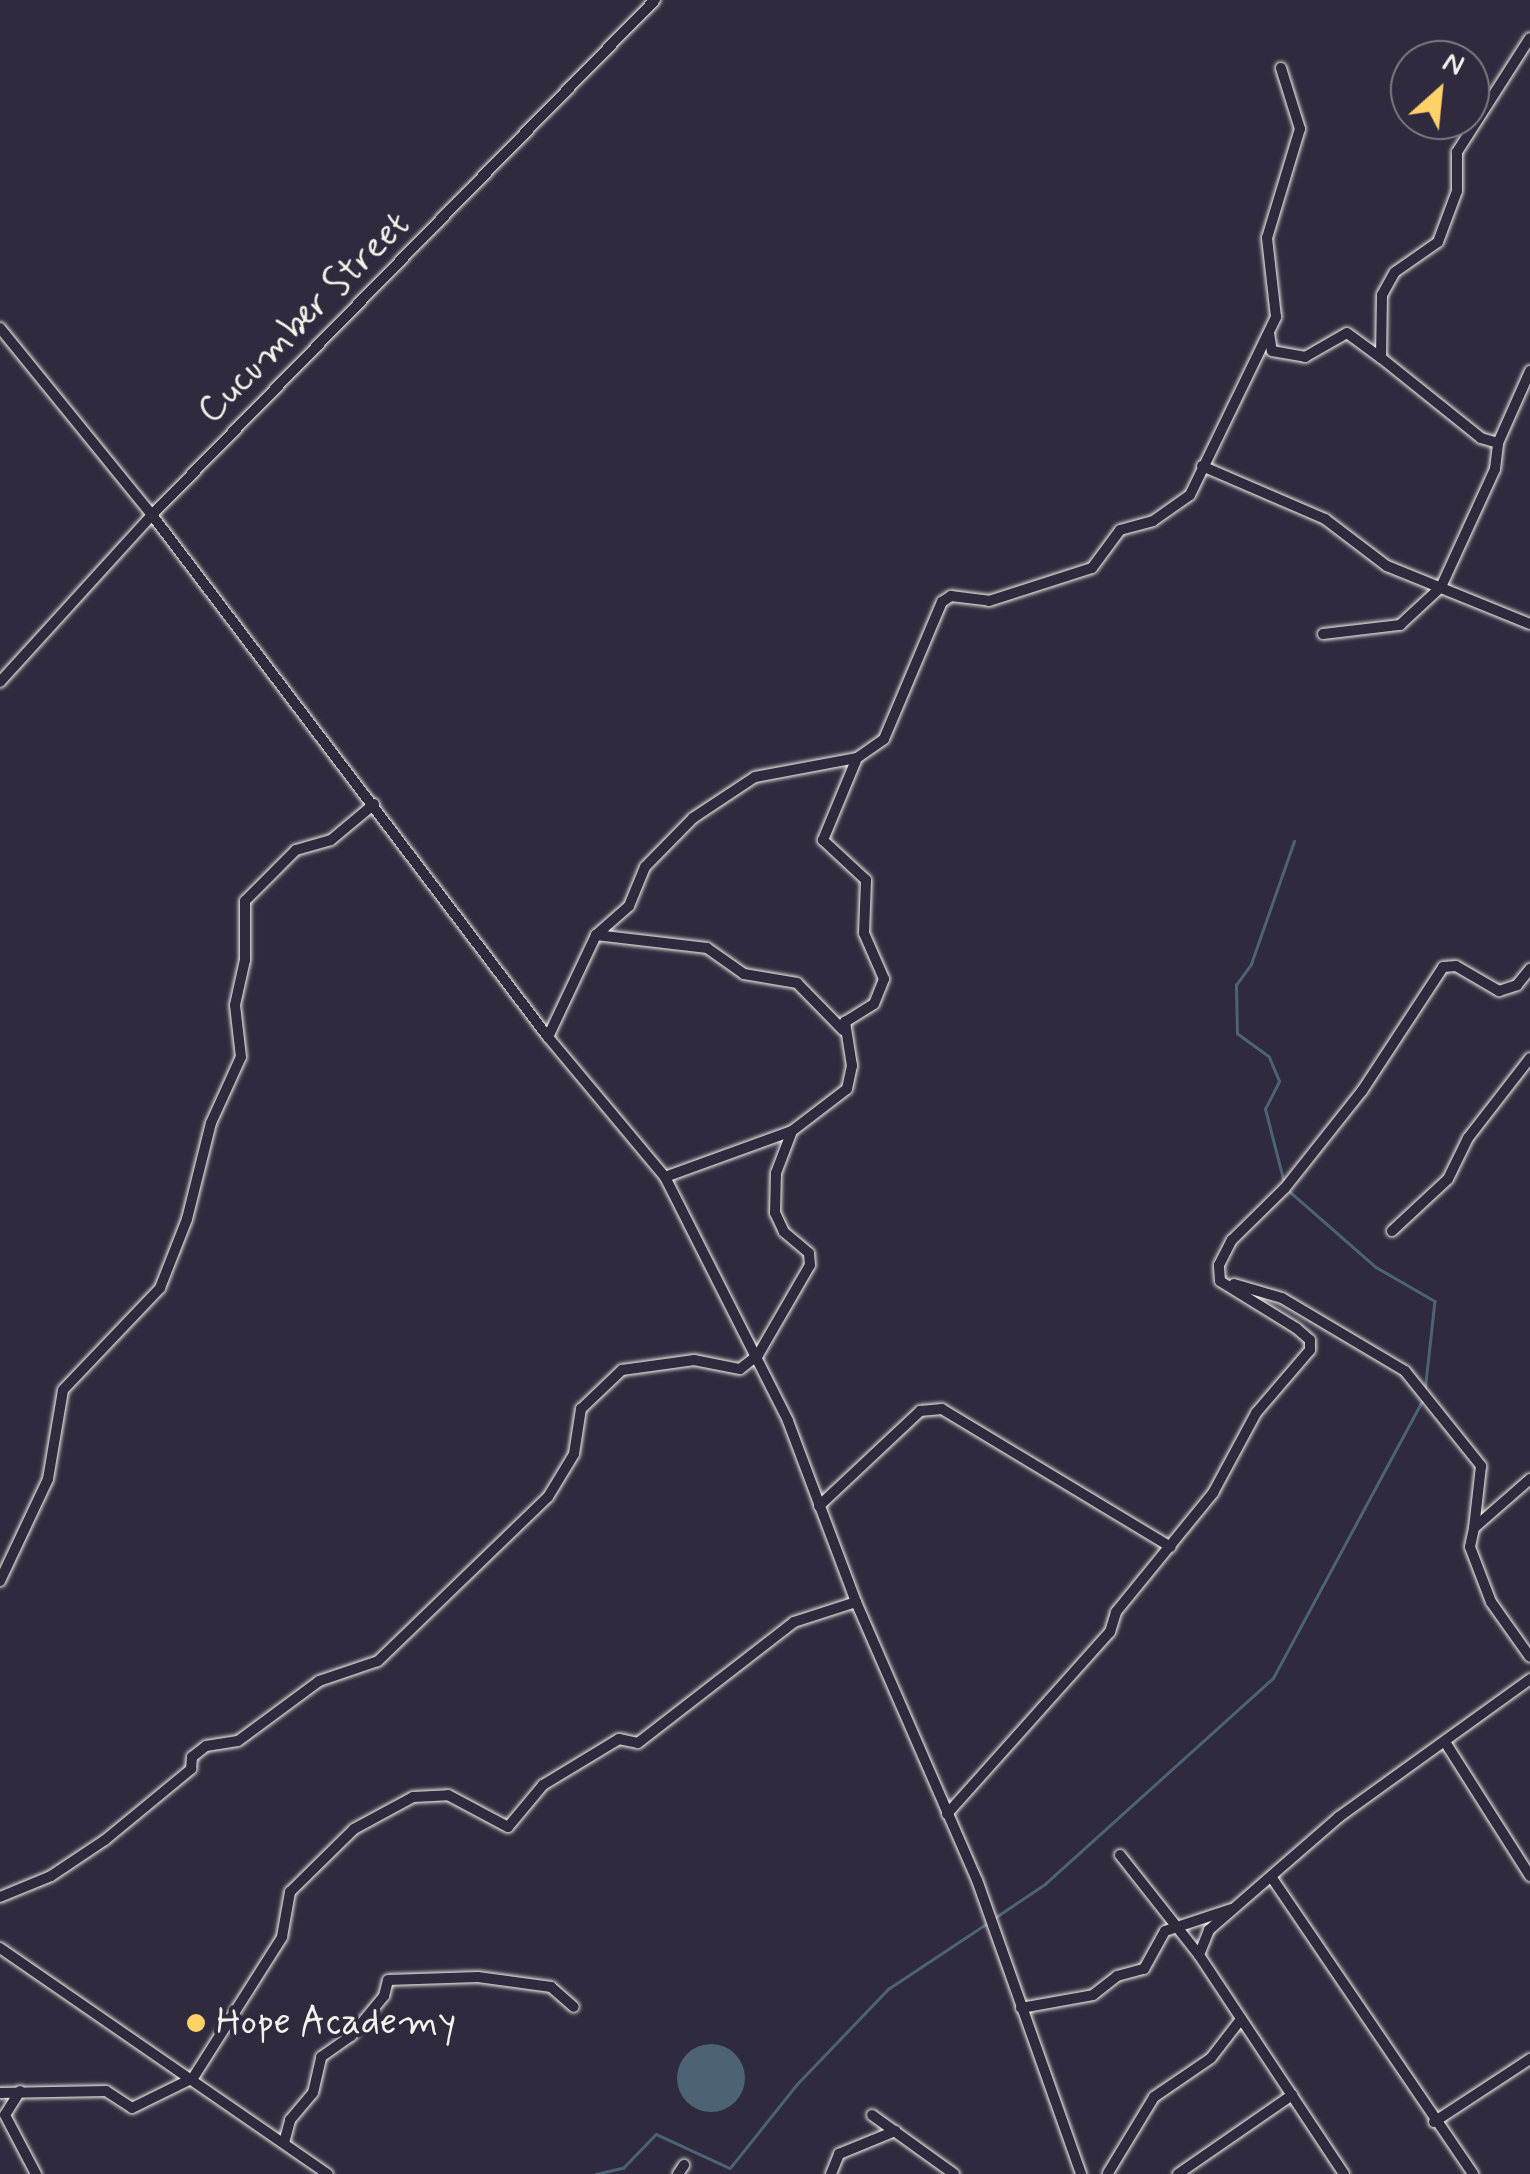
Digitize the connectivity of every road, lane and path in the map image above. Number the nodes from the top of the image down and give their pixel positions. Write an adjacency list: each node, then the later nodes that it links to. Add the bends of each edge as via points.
1 (655, 0): 10 (street, Cucumber Street)
2 (1530, 38): 6 (street, via 1456,152 1457,191 1438,242 1396,272 1382,295)
3 (1281, 68): 5 (street, via 1300,129 1267,238 1276,304)
4 (0, 328): 10 (street)
5 (1269, 332): 6 (street, via 1272,352 1305,357 1347,333); 9 (street)
6 (1381, 358): 8 (street, via 1481,438)
7 (1530, 371): 8 (street)
8 (1498, 442): 11 (street, via 1495,469)
9 (1202, 466): 11 (street, via 1325,519 1387,566); 15 (street, via 1190,496 1153,520 1120,530 1092,568 990,601 958,596 942,602 893,724)
10 (152, 515): 14 (street, Cucumber Street); 16 (street)
11 (1441, 586): 12 (street, via 1472,606); 13 (street, via 1400,625)
12 (1530, 624)
13 (1323, 634)
14 (0, 682)
15 (857, 758): 17 (street, via 756,777 725,794 645,867 629,906); 19 (street, via 823,840 866,880 864,933 883,988)
16 (374, 804): 20 (street); 31 (street, via 332,840 296,850 245,901 245,960 235,1005 241,1058 211,1123 187,1219 160,1288 62,1390 48,1479)
17 (596, 935): 19 (street, via 707,948 744,974 797,983); 20 (street)
18 (1530, 968): 25 (street, via 1517,985 1498,991 1450,964 1432,977 1362,1091 1285,1188 1232,1240 1219,1264)
19 (843, 1030): 22 (street, via 852,1066 848,1089)
20 (548, 1038): 23 (street)
21 (1530, 1058): 24 (street, via 1468,1138 1448,1179)
22 (792, 1132): 23 (street); 26 (street, via 776,1173 775,1213 784,1232 808,1253 810,1265)
23 (664, 1176): 26 (street)
24 (1392, 1231)
25 (1220, 1281): 29 (street, via 1282,1298 1405,1372 1482,1466); 30 (street, via 1296,1328 1310,1340 1310,1350 1256,1413 1213,1493)
26 (758, 1354): 28 (street); 40 (street, via 740,1369 694,1360 622,1370 580,1410 574,1454 548,1496 378,1661 318,1680 238,1740 206,1746 192,1757 191,1769 105,1840 50,1876)
27 (1530, 1479): 29 (street)
28 (819, 1506): 30 (street, via 920,1411 942,1409); 32 (street)
29 (1474, 1528): 33 (street, via 1470,1547 1491,1602)
30 (1170, 1547): 36 (street, via 1052,1703)
31 (0, 1581)
32 (856, 1602): 36 (street); 49 (street, via 794,1622 638,1744 619,1738 543,1785 508,1827 448,1795 413,1797 354,1829 290,1892 282,1938)
33 (1530, 1657)
34 (1530, 1679): 35 (street)
35 (1445, 1742): 38 (street); 39 (street, via 1339,1817)
36 (947, 1814): 46 (street)
37 (1120, 1855): 42 (street)
38 (1530, 1876)
39 (1272, 1878): 41 (street); 54 (street)
40 (0, 1897)
41 (1236, 1908): 42 (street); 44 (street, via 1210,1930)
42 (1174, 1929): 44 (street); 46 (street, via 1156,1939 1144,1969 1131,1976 1117,1976 1069,2004)
43 (0, 1948): 49 (street)
44 (1200, 1955): 47 (street)
45 (574, 2006): 56 (street, via 551,1987 533,1984 478,1977 388,1980 384,1996 351,2036 321,2056 313,2093 290,2120)
46 (1020, 2008): 62 (street)
47 (1242, 2019): 52 (street); 57 (street, via 1211,2058 1154,2097)
48 (1530, 2059): 54 (street)
49 (193, 2078): 50 (street, via 132,2108 106,2090); 56 (street)
50 (20, 2091): 51 (street); 58 (street, via 5,2115)
51 (0, 2093)
52 (1292, 2095): 63 (street); 64 (street)
53 (872, 2114): 55 (street)
54 (1434, 2122): 65 (street)
55 (895, 2131): 60 (street, via 839,2154); 61 (street)
56 (284, 2142): 59 (street)
57 (1108, 2173)
58 (36, 2174)
59 (328, 2174)
60 (831, 2174)
61 (954, 2174)
62 (1081, 2174)
63 (1178, 2174)
64 (1344, 2174)
65 (1472, 2174)

